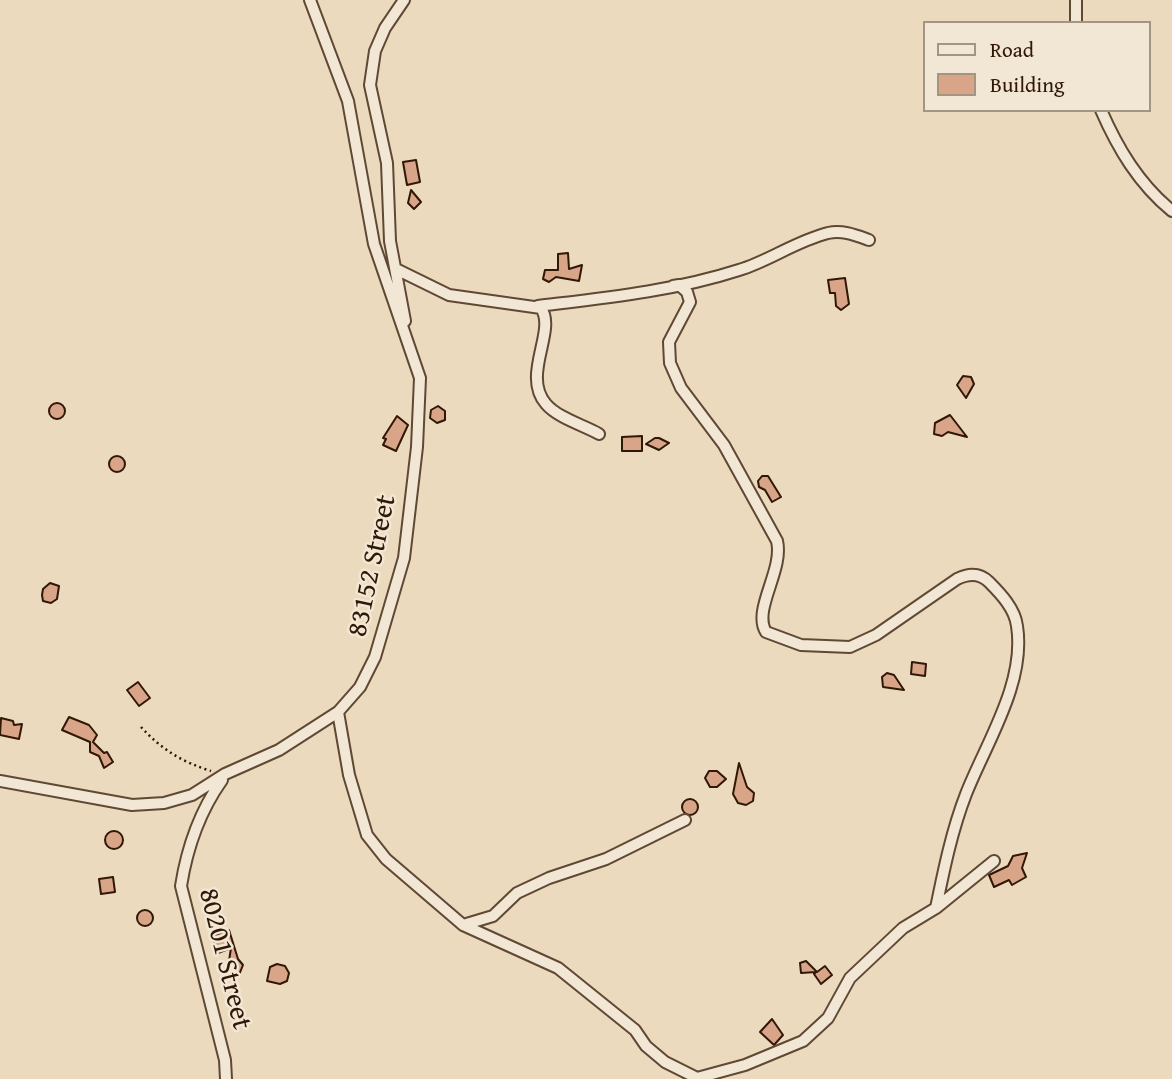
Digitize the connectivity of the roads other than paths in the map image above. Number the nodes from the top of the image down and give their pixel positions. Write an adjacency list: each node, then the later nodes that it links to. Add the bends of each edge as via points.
1 (310, 0): 11 (street, 83152 Street, via 348,101 374,244)
2 (404, 0): 8 (street, 83152 Street, via 375,51 370,85 387,163 390,242)
3 (1076, 0): 4 (street)
4 (1076, 21)
5 (1102, 112): 6 (street, via 1117,146 1143,183)
6 (1172, 211)
7 (869, 240): 9 (street, via 849,232 828,233 740,270)
8 (398, 270): 10 (street, via 449,295); 11 (street, 83152 Street)
9 (673, 286): 10 (street); 18 (street, via 687,292 690,302 669,342 671,368 724,445 780,552 762,620 766,632 802,645 850,647 971,574 984,577 1014,616 1018,633 1015,671 965,796)
10 (538, 306): 12 (street, via 545,318 537,365 541,396 551,409)
11 (407, 333): 13 (street, 83152 Street, via 420,378 421,400 404,558 376,657 360,687)
12 (599, 434)
13 (338, 712): 14 (street, 83152 Street, via 279,750); 19 (street, via 349,775 368,835 417,888)
14 (225, 774): 15 (street, 83152 Street, via 192,795 132,805); 20 (street, 80201 Street, via 202,816 181,886)
15 (0, 781)
16 (685, 820): 19 (street, via 606,859 517,893 493,916)
17 (994, 861): 18 (street)
18 (936, 908): 23 (street, via 903,928 850,978 828,1018 803,1041)
19 (463, 925): 23 (street, via 558,968 635,1030 665,1062)
20 (225, 1060): 21 (street, 80201 Street); 22 (street)
21 (226, 1079)
22 (233, 1079)
23 (698, 1079)

